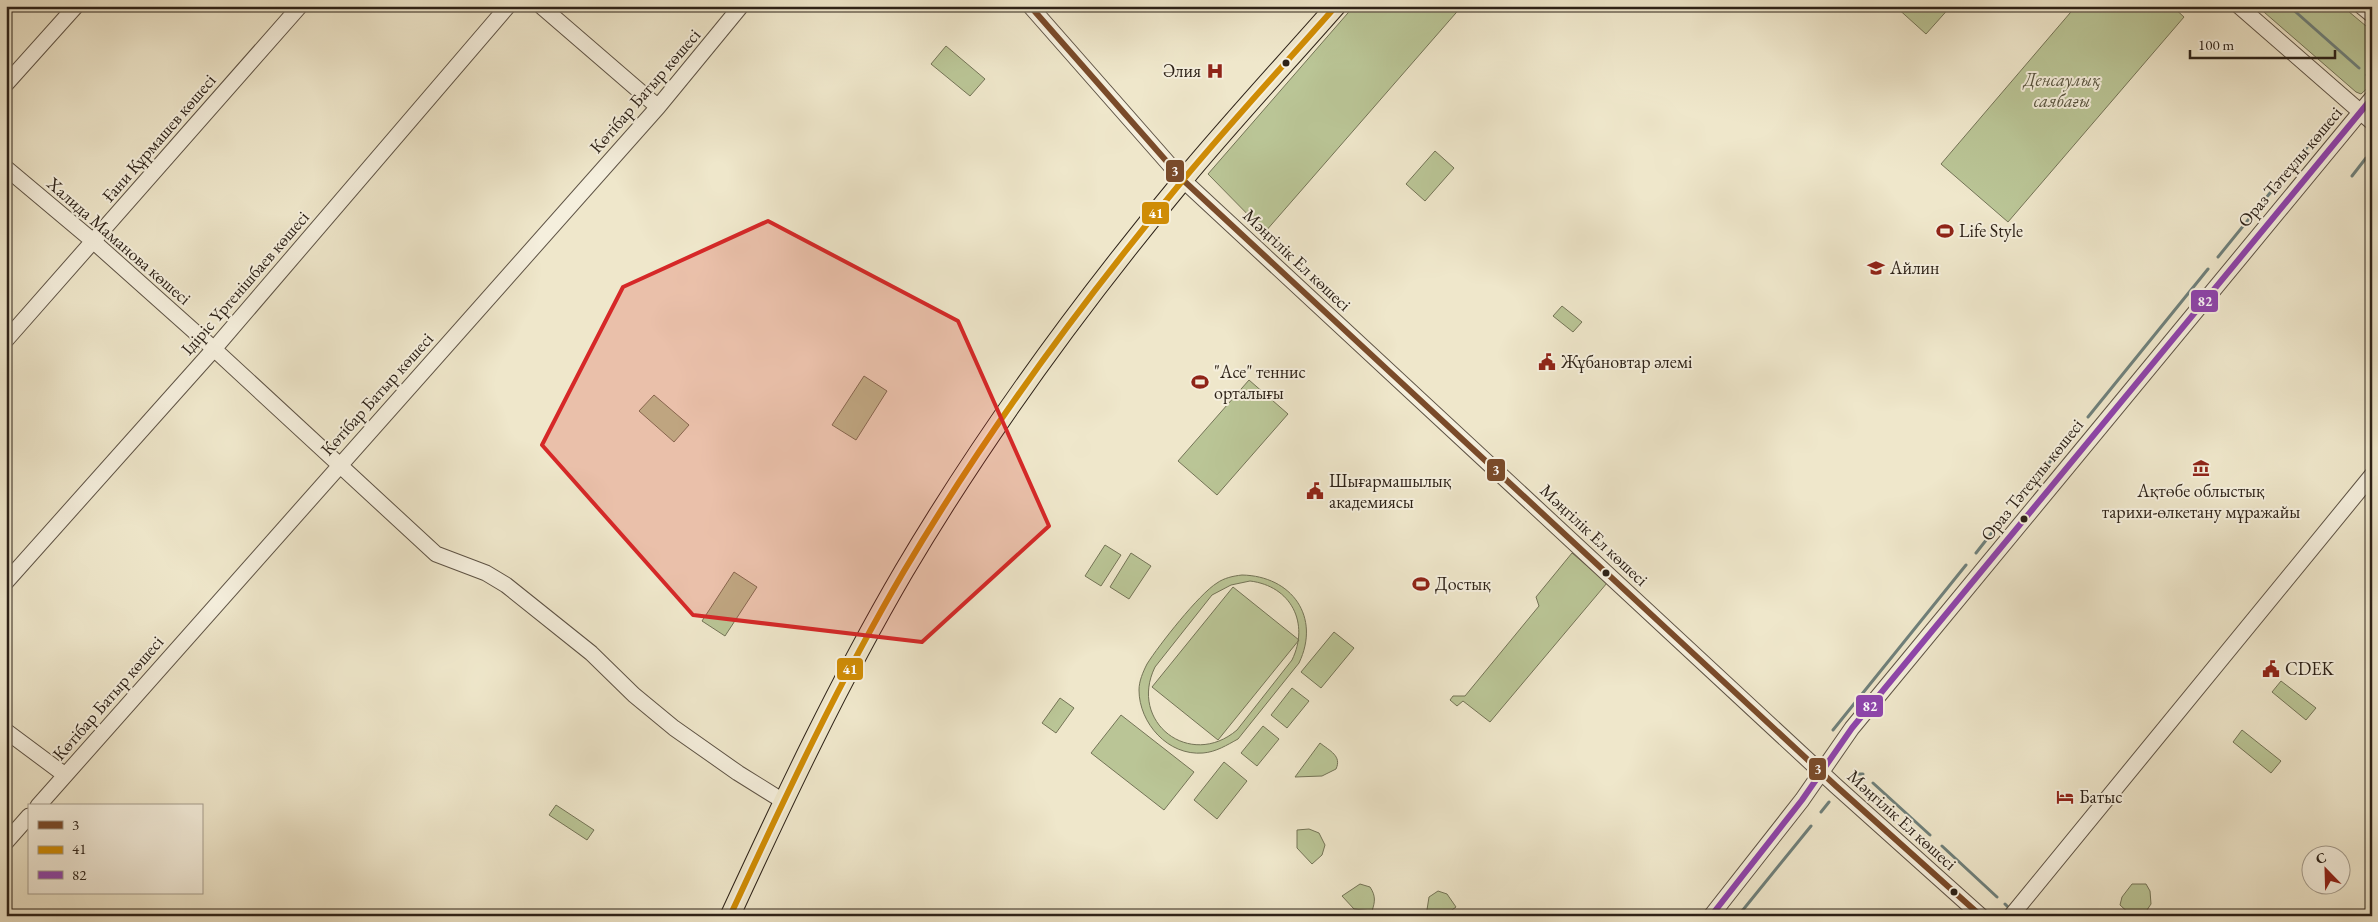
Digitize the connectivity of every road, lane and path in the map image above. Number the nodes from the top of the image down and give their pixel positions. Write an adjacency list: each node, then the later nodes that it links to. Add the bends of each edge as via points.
1 (76, 6): 11 (street)
2 (300, 6): 18 (street, Ғани Құрмашев көшесі)
3 (508, 6): 20 (street, Ідіріс Үргенішбаев көшесі)
4 (541, 6): 13 (street)
5 (742, 6): 13 (street, Көтібар Батыр көшесі)
6 (1030, 6): 17 (street, Мәңгілік Ел көшесі)
7 (1336, 6): 17 (main road)
8 (2239, 6): 14 (street)
9 (2361, 6): 10 (street)
10 (2372, 15)
11 (6, 84)
12 (2372, 98): 14 (street, Ораз Тәтеұлы көшесі)
13 (658, 107): 21 (street, Көтібар Батыр көшесі)
14 (2360, 112): 15 (street); 25 (street, Ораз Тәтеұлы көшесі, via 1852,728)
15 (2372, 122)
16 (6, 168): 18 (street, Халида Маманова көшесі)
17 (1183, 180): 25 (street, Мәңгілік Ел көшесі); 27 (main road, via 1026,385 942,509 880,615)
18 (94, 241): 19 (street, Ғани Құрмашев көшесі); 20 (street, Халида Маманова көшесі)
19 (6, 340)
20 (214, 349): 21 (street, Халида Маманова көшесі); 23 (street, Ідіріс Үргенішбаев көшесі)
21 (340, 463): 26 (street, Көтібар Батыр көшесі); 27 (street, Халида Маманова көшесі, via 436,554 486,573 506,585 591,653 674,728)
22 (2372, 475): 34 (street)
23 (6, 582)
24 (6, 730): 26 (street)
25 (1822, 772): 32 (street, Ораз Тәтеұлы көшесі); 33 (street, Мәңгілік Ел көшесі)
26 (65, 775): 28 (street, Көтібар Батыр көшесі)
27 (783, 801): 31 (main road)
28 (40, 804)
29 (28, 817): 30 (street)
30 (6, 842)
31 (730, 916)
32 (1712, 916)
33 (1981, 916)
34 (2011, 916)

